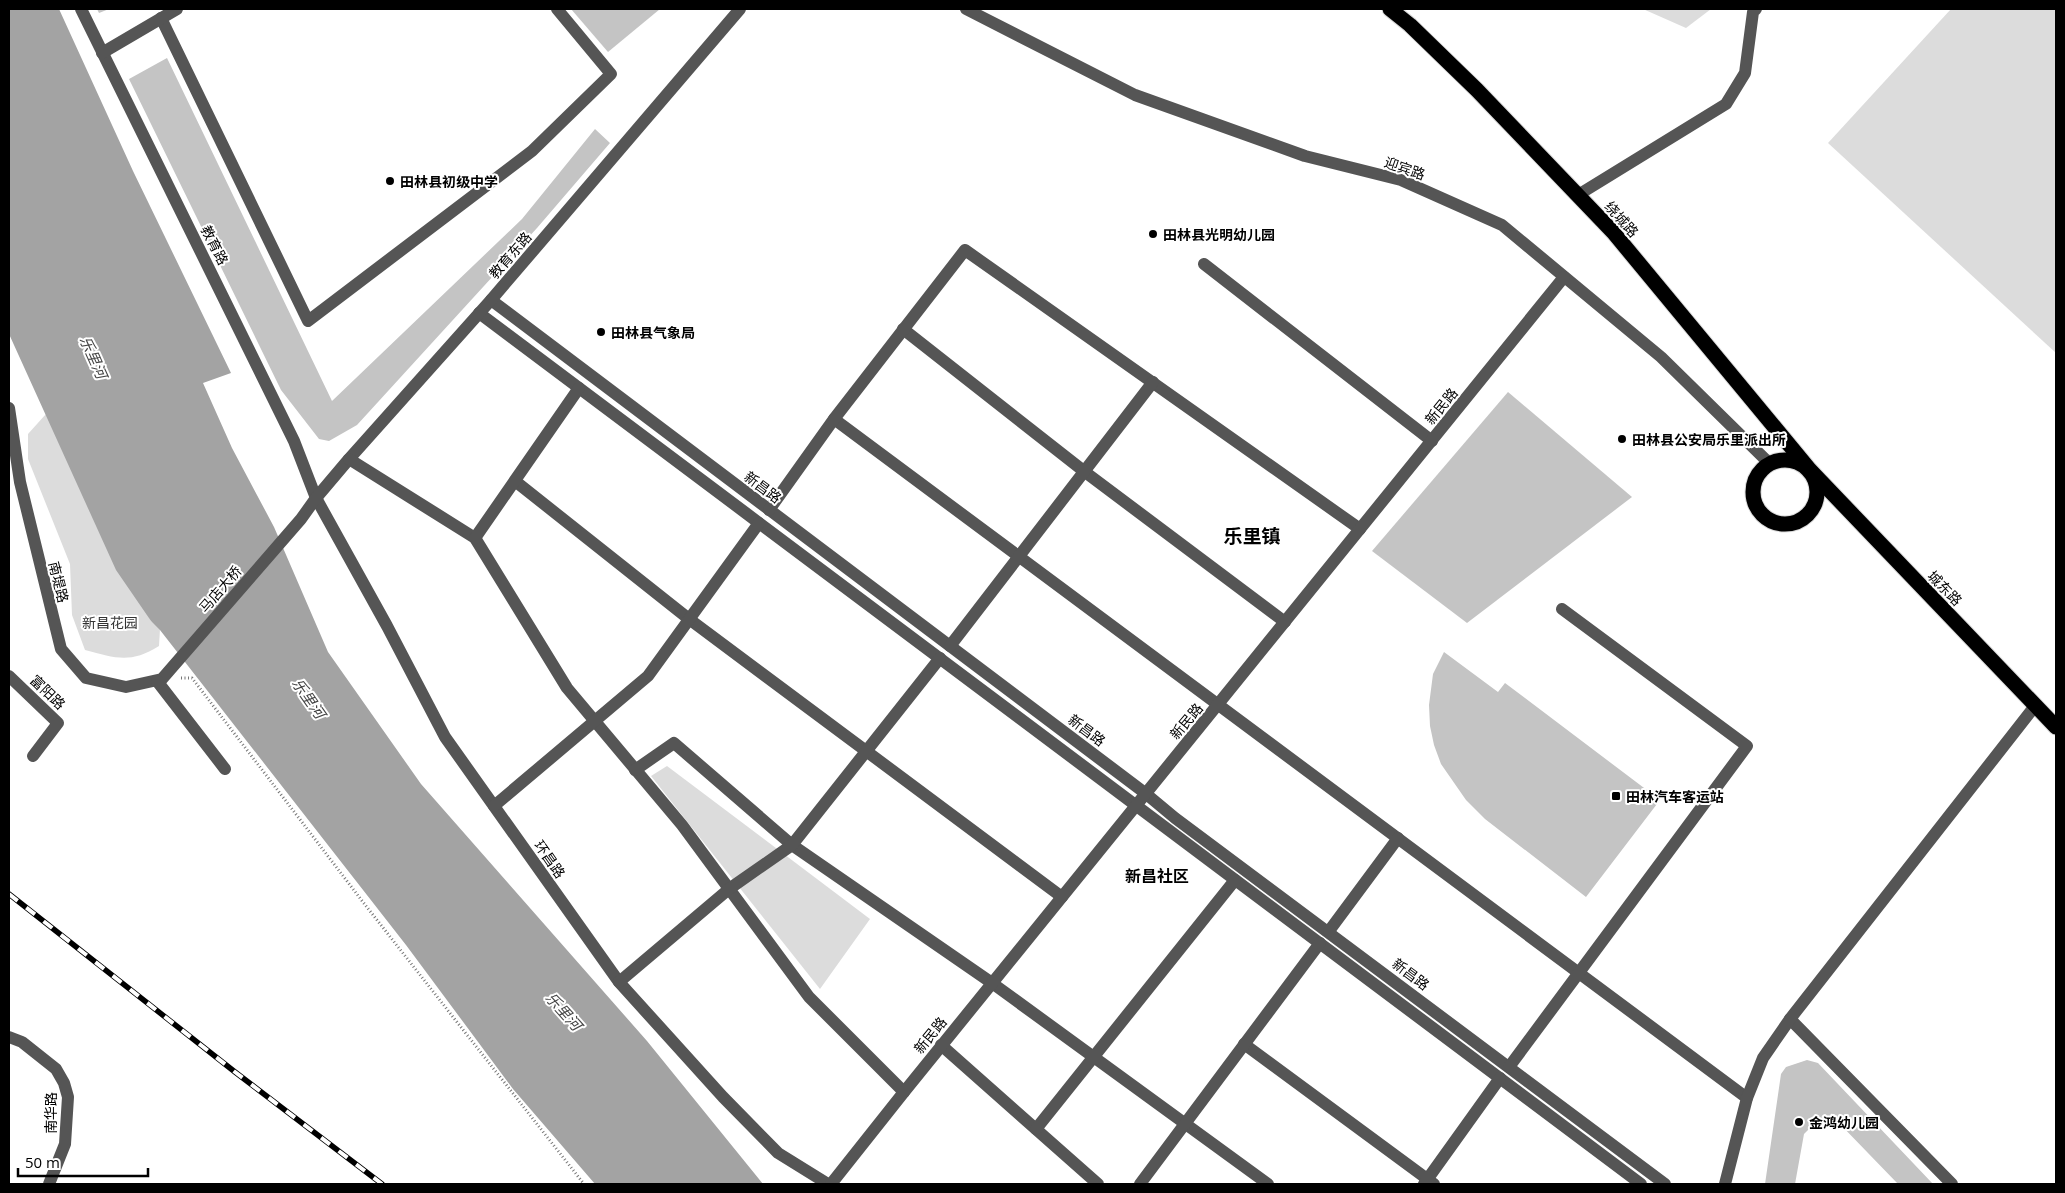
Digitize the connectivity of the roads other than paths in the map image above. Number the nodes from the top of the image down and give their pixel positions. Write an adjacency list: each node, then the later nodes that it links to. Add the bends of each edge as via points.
1 (81, 9): 9 (street, 教育路)
2 (177, 9): 8 (street)
3 (557, 9): 8 (street, via 611,74 532,151 308,321)
4 (740, 9): 13 (street, 教育东路)
5 (966, 9): 12 (street, 迎宾路, via 1135,95 1305,156 1401,180 1502,225)
6 (1390, 9): 10 (highway, 绕城路, via 1477,90)
7 (1756, 9): 10 (street, via 1744,73 1726,104)
8 (161, 18): 9 (street)
9 (102, 53): 28 (street, 教育路, via 290,433)
10 (1578, 195): 24 (highway, 绕城路, via 1613,232)
11 (1204, 264): 20 (street)
12 (1564, 277): 20 (street, 新民路); 22 (street, 迎宾路, via 1662,357)
13 (490, 300): 14 (street, 教育东路); 29 (street, 新昌路)
14 (479, 313): 17 (street); 21 (street, 教育东路)
15 (903, 329): 16 (street, via 965,250); 19 (street); 25 (street)
16 (1153, 382): 25 (street); 32 (street)
17 (579, 388): 26 (street); 31 (street)
18 (9, 408): 27 (street, 南堤路)
19 (834, 419): 29 (street); 34 (street)
20 (1432, 441): 32 (street, 新民路)
21 (349, 460): 28 (street, 教育东路); 33 (street)
22 (1769, 464): 24 (highway, via 1790,460); 24 (highway, via 1755,479 1753,499 1764,516 1783,524 1799,521 1812,511 1818,490)
23 (9, 470): 27 (street)
24 (1810, 470): 43 (highway, 城东路)
25 (1085, 472): 34 (street); 37 (street)
26 (515, 481): 33 (street); 36 (street)
27 (20, 482): 41 (street, 南堤路, via 61,649 86,678 126,687)
28 (316, 498): 30 (street, 教育东路); 52 (street, 环昌路, via 444,737)
29 (769, 510): 38 (street, 新昌路)
30 (300, 519): 41 (street, 马店大桥)
31 (759, 523): 36 (street); 39 (street)
32 (1360, 529): 37 (street, 新民路)
33 (475, 538): 44 (street, via 567,688)
34 (1020, 557): 38 (street); 42 (street)
35 (1562, 609): 60 (street, via 1747,746)
36 (689, 619): 44 (street, via 648,676); 46 (street)
37 (1285, 622): 42 (street, 新民路)
38 (950, 646): 50 (street, 新昌路)
39 (940, 658): 46 (street); 51 (street)
40 (9, 676): 47 (street, 富阳路, via 58,723)
41 (159, 680): 48 (street)
42 (1219, 705): 50 (street, 新民路); 53 (street)
43 (2035, 706): 45 (highway, 城东路); 63 (street)
44 (595, 722): 49 (street); 52 (street)
45 (2056, 727)
46 (866, 753): 54 (street); 57 (street)
47 (33, 756)
48 (225, 769)
49 (635, 770): 54 (street, via 674,743); 56 (street, via 682,825)
50 (1145, 793): 51 (street, 新民路); 58 (street, 新昌路)
51 (1136, 805): 55 (street); 57 (street, 新民路)
52 (494, 806): 61 (street, 环昌路)
53 (1398, 838): 58 (street); 60 (street)
54 (792, 845): 56 (street); 62 (street)
55 (1235, 880): 59 (street); 67 (street)
56 (729, 890): 61 (street); 70 (street, via 809,997)
57 (1062, 897): 62 (street, 新民路)
58 (1329, 931): 68 (street, 新昌路)
59 (1320, 943): 65 (street); 69 (street)
60 (1578, 972): 68 (street); 71 (street)
61 (619, 982): 76 (street, 环昌路, via 778,1153)
62 (992, 983): 66 (street, 新民路); 67 (street)
63 (1790, 1019): 71 (street, via 1763,1058); 83 (street)
64 (9, 1037): 75 (street, 南华路, via 22,1042 56,1069 68,1097 65,1144)
65 (1244, 1044): 72 (street); 74 (street)
66 (942, 1046): 70 (street, 新民路); 73 (street)
67 (1094, 1058): 72 (street); 73 (street)
68 (1509, 1067): 81 (street, 新昌路)
69 (1500, 1078): 74 (street); 80 (street)
70 (904, 1092): 76 (street, 新民路)
71 (1747, 1098): 82 (street)
72 (1185, 1124): 78 (street); 79 (street)
73 (1036, 1129): 77 (street)
74 (1428, 1182)
75 (49, 1184)
76 (830, 1184)
77 (1098, 1184)
78 (1140, 1184)
79 (1268, 1184)
80 (1641, 1184)
81 (1665, 1184)
82 (1725, 1184)
83 (1952, 1184)

